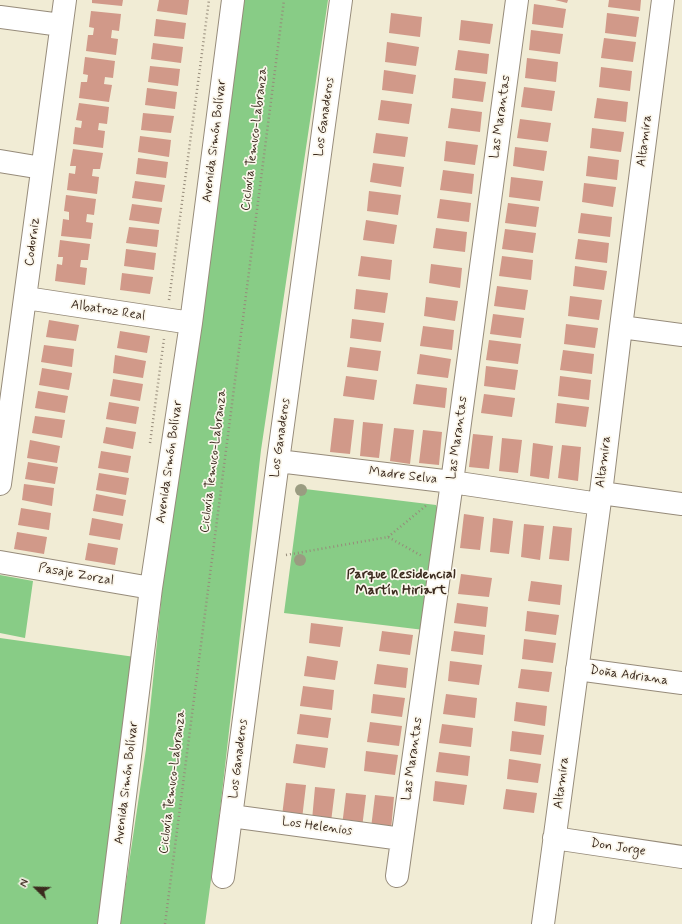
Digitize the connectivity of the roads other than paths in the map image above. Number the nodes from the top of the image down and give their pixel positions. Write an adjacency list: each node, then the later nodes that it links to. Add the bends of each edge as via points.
1 (65, 0): 7 (street, Codorniz)
2 (233, 0): 11 (street, Avenida Simón Bolívar)
3 (341, 0): 15 (street, Los Ganaderos)
4 (516, 0): 16 (street, Las Marantas)
5 (663, 0): 12 (street, Altamira)
6 (0, 17): 7 (street)
7 (61, 25): 9 (street, Codorniz)
8 (0, 161): 9 (street)
9 (42, 168): 10 (street, Codorniz)
10 (26, 298): 11 (street, Albatroz Real); 14 (street, Codorniz)
11 (191, 323): 21 (street, Avenida Simón Bolívar)
12 (621, 327): 13 (street); 18 (street, Altamira)
13 (682, 335)
14 (5, 410): 17 (street, Codorniz)
15 (278, 461): 16 (street, Madre Selva); 24 (street, Los Ganaderos)
16 (452, 482): 18 (street, Madre Selva); 26 (street, Las Marantas)
17 (0, 484)
18 (600, 499): 19 (street, Madre Selva); 22 (street, Altamira)
19 (682, 504)
20 (0, 562): 21 (street, Pasaje Zorzal)
21 (151, 588): 30 (street, Avenida Simón Bolívar)
22 (577, 669): 23 (street, Doña Adriana); 25 (street, Altamira)
23 (682, 683)
24 (231, 816): 26 (street, Los Helenios); 29 (street, Los Ganaderos)
25 (554, 838): 27 (street, Don Jorge); 31 (street, Altamira)
26 (402, 839): 28 (street, Las Marantas)
27 (682, 857)
28 (397, 876)
29 (223, 877)
30 (109, 924)
31 (543, 924)

